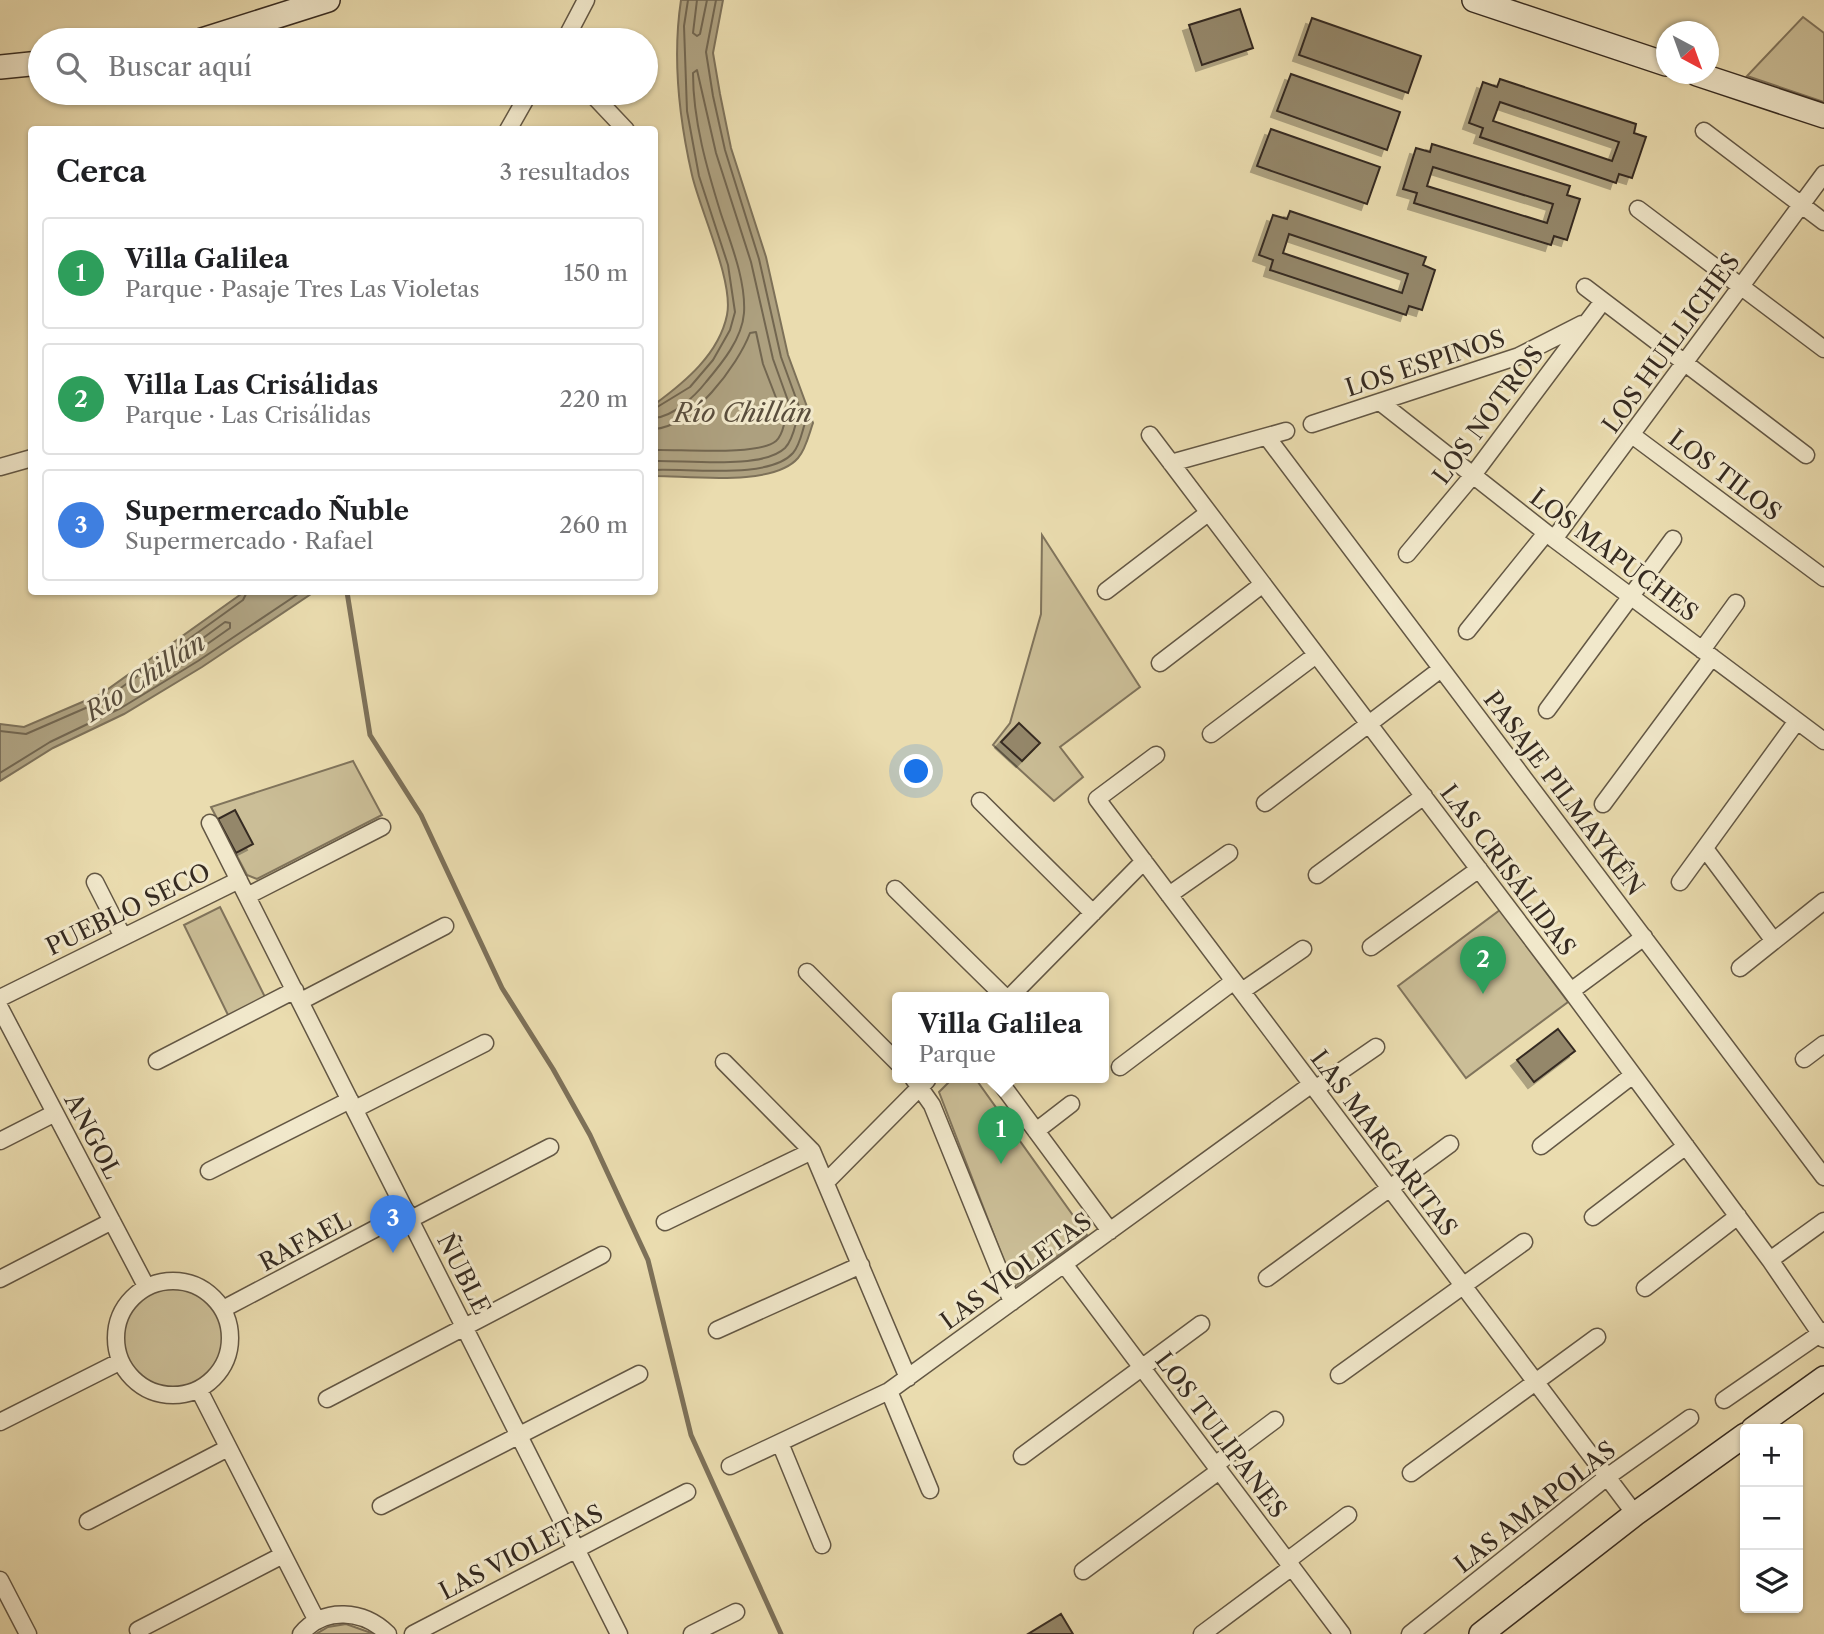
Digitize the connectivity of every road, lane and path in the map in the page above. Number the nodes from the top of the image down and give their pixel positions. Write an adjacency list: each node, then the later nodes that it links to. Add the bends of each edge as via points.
1 (328, 0): 4 (main road)
2 (586, 0): 5 (street)
3 (1474, 0): 6 (main road)
4 (240, 28)
5 (571, 28)
6 (1656, 60)
7 (28, 64): 8 (main road)
8 (0, 67)
9 (1719, 81): 12 (main road)
10 (522, 105): 13 (street)
11 (602, 105): 14 (street)
12 (1824, 116)
13 (510, 126)
14 (622, 126)
15 (1704, 131): 17 (street)
16 (1824, 174): 17 (street, LOS HUILLICHES)
17 (1801, 205): 19 (street); 20 (street, LOS HUILLICHES)
18 (1639, 209): 20 (street)
19 (1824, 222)
20 (1741, 286): 24 (street); 25 (street, LOS HUILLICHES)
21 (1584, 287): 22 (street)
22 (1603, 301): 23 (street, LOS NOTROS); 25 (street)
23 (1587, 321): 26 (street, LOS ESPINOS, via 1519,356); 36 (street, LOS NOTROS)
24 (1824, 349)
25 (1685, 363): 30 (street, LOS HUILLICHES); 32 (street)
26 (1380, 402): 27 (street, LOS ESPINOS); 36 (street, LOS MAPUCHES)
27 (1312, 424)
28 (1286, 431): 31 (street)
29 (1150, 435): 34 (street, LAS CRISÁLIDAS)
30 (1632, 435): 38 (street, LOS HUILLICHES); 41 (street, LOS TILOS)
31 (1267, 437): 34 (street); 50 (street, PASAJE PILMAYKÉN)
32 (1806, 455)
33 (28, 459): 35 (street)
34 (1171, 463): 37 (street, LAS CRISÁLIDAS)
35 (0, 467)
36 (1473, 475): 38 (street, LOS MAPUCHES); 40 (street, LOS NOTROS)
37 (1208, 513): 42 (street, LAS CRISÁLIDAS); 43 (street)
38 (1550, 536): 44 (street, LOS MAPUCHES); 46 (street, LOS HUILLICHES)
39 (1673, 539): 44 (street)
40 (1406, 554)
41 (1824, 578)
42 (1263, 584): 48 (street, LAS CRISÁLIDAS); 49 (street)
43 (1106, 592)
44 (1631, 596): 47 (street, LOS MAPUCHES); 51 (street)
45 (1736, 603): 47 (street)
46 (1467, 631)
47 (1707, 653): 52 (street, LOS MAPUCHES); 60 (street)
48 (1316, 655): 53 (street, LAS CRISÁLIDAS); 54 (street)
49 (1160, 663)
50 (1441, 669): 53 (street); 78 (street, PASAJE PILMAYKÉN)
51 (1547, 710)
52 (1797, 720): 55 (street, LOS MAPUCHES); 63 (street)
53 (1369, 724): 57 (street, LAS CRISÁLIDAS); 59 (street)
54 (1211, 734)
55 (1824, 741)
56 (1156, 755): 65 (street, LAS MARGARITAS, via 1097,799)
57 (1424, 796): 66 (street, LAS CRISÁLIDAS); 67 (street)
58 (980, 801): 75 (street)
59 (1265, 803)
60 (1603, 804)
61 (211, 823): 68 (street, ÑUBLE)
62 (382, 827): 73 (street, PUEBLO SECO)
63 (1706, 850): 69 (street); 79 (street)
64 (1229, 853): 72 (street)
65 (1144, 861): 72 (street, LAS MARGARITAS); 75 (street)
66 (1479, 869): 80 (street); 85 (street, LAS CRISÁLIDAS)
67 (1317, 876)
68 (239, 880): 73 (street, ÑUBLE); 77 (street, PUEBLO SECO)
69 (1681, 881)
70 (95, 882): 77 (street)
71 (895, 889): 86 (street)
72 (1169, 895): 84 (street, LAS MARGARITAS)
73 (247, 896): 88 (street, ÑUBLE)
74 (1824, 901): 79 (street)
75 (1093, 913): 87 (street)
76 (445, 926): 88 (street)
77 (122, 937): 89 (street, PUEBLO SECO)
78 (1644, 937): 85 (street); 115 (street, PASAJE PILMAYKÉN)
79 (1774, 941): 82 (street)
80 (1371, 947)
81 (1303, 949): 84 (street)
82 (1740, 968)
83 (807, 972): 94 (street)
84 (1238, 986): 98 (street); 103 (street, LAS MARGARITAS)
85 (1571, 990): 99 (street, LAS CRISÁLIDAS)
86 (1001, 992)
87 (1013, 992)
88 (298, 996): 96 (street); 104 (street, ÑUBLE)
89 (0, 998)
90 (0, 1008): 106 (street, ANGOL)
91 (485, 1043): 104 (street)
92 (1824, 1044): 95 (street)
93 (1376, 1047): 103 (street, LAS VIOLETAS)
94 (892, 1057)
95 (1804, 1059)
96 (157, 1061)
97 (724, 1062): 113 (street)
98 (1120, 1067)
99 (1633, 1075): 110 (street); 111 (street, LAS CRISÁLIDAS)
100 (919, 1083): 116 (street)
101 (922, 1083): 135 (street)
102 (1001, 1083): 107 (street)
103 (1314, 1087): 117 (street, LAS MARGARITAS); 124 (street, LAS VIOLETAS)
104 (353, 1104): 114 (street); 118 (street, ÑUBLE)
105 (1071, 1104): 107 (street)
106 (55, 1113): 108 (street); 121 (street, ANGOL)
107 (1035, 1131): 124 (street)
108 (0, 1141)
109 (1450, 1144): 117 (street)
110 (1541, 1146)
111 (1686, 1146): 119 (street, LAS CRISÁLIDAS); 120 (street)
112 (550, 1147): 118 (street, RAFAEL)
113 (812, 1151): 116 (street); 123 (street)
114 (209, 1171)
115 (1824, 1177)
116 (827, 1181): 129 (street)
117 (1390, 1188): 130 (street); 132 (street, LAS MARGARITAS)
118 (409, 1216): 136 (street, RAFAEL); 138 (street, ÑUBLE)
119 (1738, 1216): 127 (street, LAS CRISÁLIDAS); 134 (street)
120 (1593, 1217)
121 (112, 1221): 131 (street); 133 (street, ANGOL)
122 (1824, 1221): 127 (street)
123 (665, 1223)
124 (1110, 1231): 128 (street, LAS VIOLETAS)
125 (1524, 1242): 132 (street)
126 (602, 1255): 138 (street)
127 (1770, 1260): 140 (street, LAS CRISÁLIDAS)
128 (1064, 1264): 135 (street, LAS VIOLETAS); 143 (street, LOS TULIPANES)
129 (862, 1265): 139 (street); 146 (street)
130 (1266, 1278)
131 (0, 1279)
132 (1463, 1285): 145 (street); 148 (street, LAS MARGARITAS)
133 (146, 1286): 136 (street, via 188,1282 209,1293); 142 (street, via 127,1303 117,1323)
134 (1645, 1288)
135 (1012, 1302): 146 (street, LAS VIOLETAS)
136 (223, 1309): 149 (street, via 230,1333 228,1355 217,1375)
137 (1201, 1324): 143 (street)
138 (465, 1326): 151 (street); 157 (street, ÑUBLE)
139 (717, 1330)
140 (1823, 1334): 152 (street)
141 (1597, 1337): 148 (street)
142 (119, 1362): 149 (street, via 136,1383 156,1394 178,1396); 155 (street)
143 (1142, 1368): 161 (street); 163 (street, LOS TULIPANES)
144 (639, 1374): 157 (street)
145 (1339, 1375)
146 (908, 1378): 150 (street, LAS VIOLETAS)
147 (1824, 1378): 156 (main road)
148 (1536, 1382): 164 (street); 165 (street, LAS MARGARITAS)
149 (199, 1390): 160 (street)
150 (890, 1391): 159 (street, LAS VIOLETAS); 166 (street)
151 (327, 1399)
152 (1724, 1400)
153 (1690, 1418): 165 (street, LAS AMAPOLAS)
154 (1275, 1420): 163 (street)
155 (0, 1422)
156 (1760, 1424)
157 (520, 1434): 168 (street); 173 (street, ÑUBLE)
158 (1740, 1439): 169 (main road)
159 (780, 1443): 162 (street, LAS VIOLETAS); 172 (street)
160 (228, 1448): 171 (street); 174 (street)
161 (1022, 1456)
162 (730, 1466)
163 (1217, 1468): 175 (street, LOS TULIPANES); 176 (street)
164 (1411, 1473)
165 (1607, 1477): 169 (street, LAS MARGARITAS); 189 (street, LAS AMAPOLAS)
166 (930, 1490)
167 (687, 1492): 173 (street, LAS VIOLETAS)
168 (381, 1506)
169 (1635, 1514): 190 (main road)
170 (1348, 1516): 175 (street)
171 (88, 1521)
172 (822, 1545)
173 (578, 1549): 184 (street, LAS VIOLETAS); 185 (street, ÑUBLE)
174 (283, 1555): 179 (street); 180 (street)
175 (1289, 1564): 187 (street); 188 (street, LOS TULIPANES)
176 (1083, 1571)
177 (0, 1580): 181 (street)
178 (736, 1612): 186 (street)
179 (317, 1621): 182 (street); 183 (street, via 354,1615)
180 (138, 1630)
181 (28, 1634)
182 (301, 1634)
183 (388, 1634)
184 (413, 1634)
185 (619, 1634)
186 (692, 1634)
187 (1202, 1634)
188 (1342, 1634)
189 (1410, 1634)
190 (1481, 1634)

